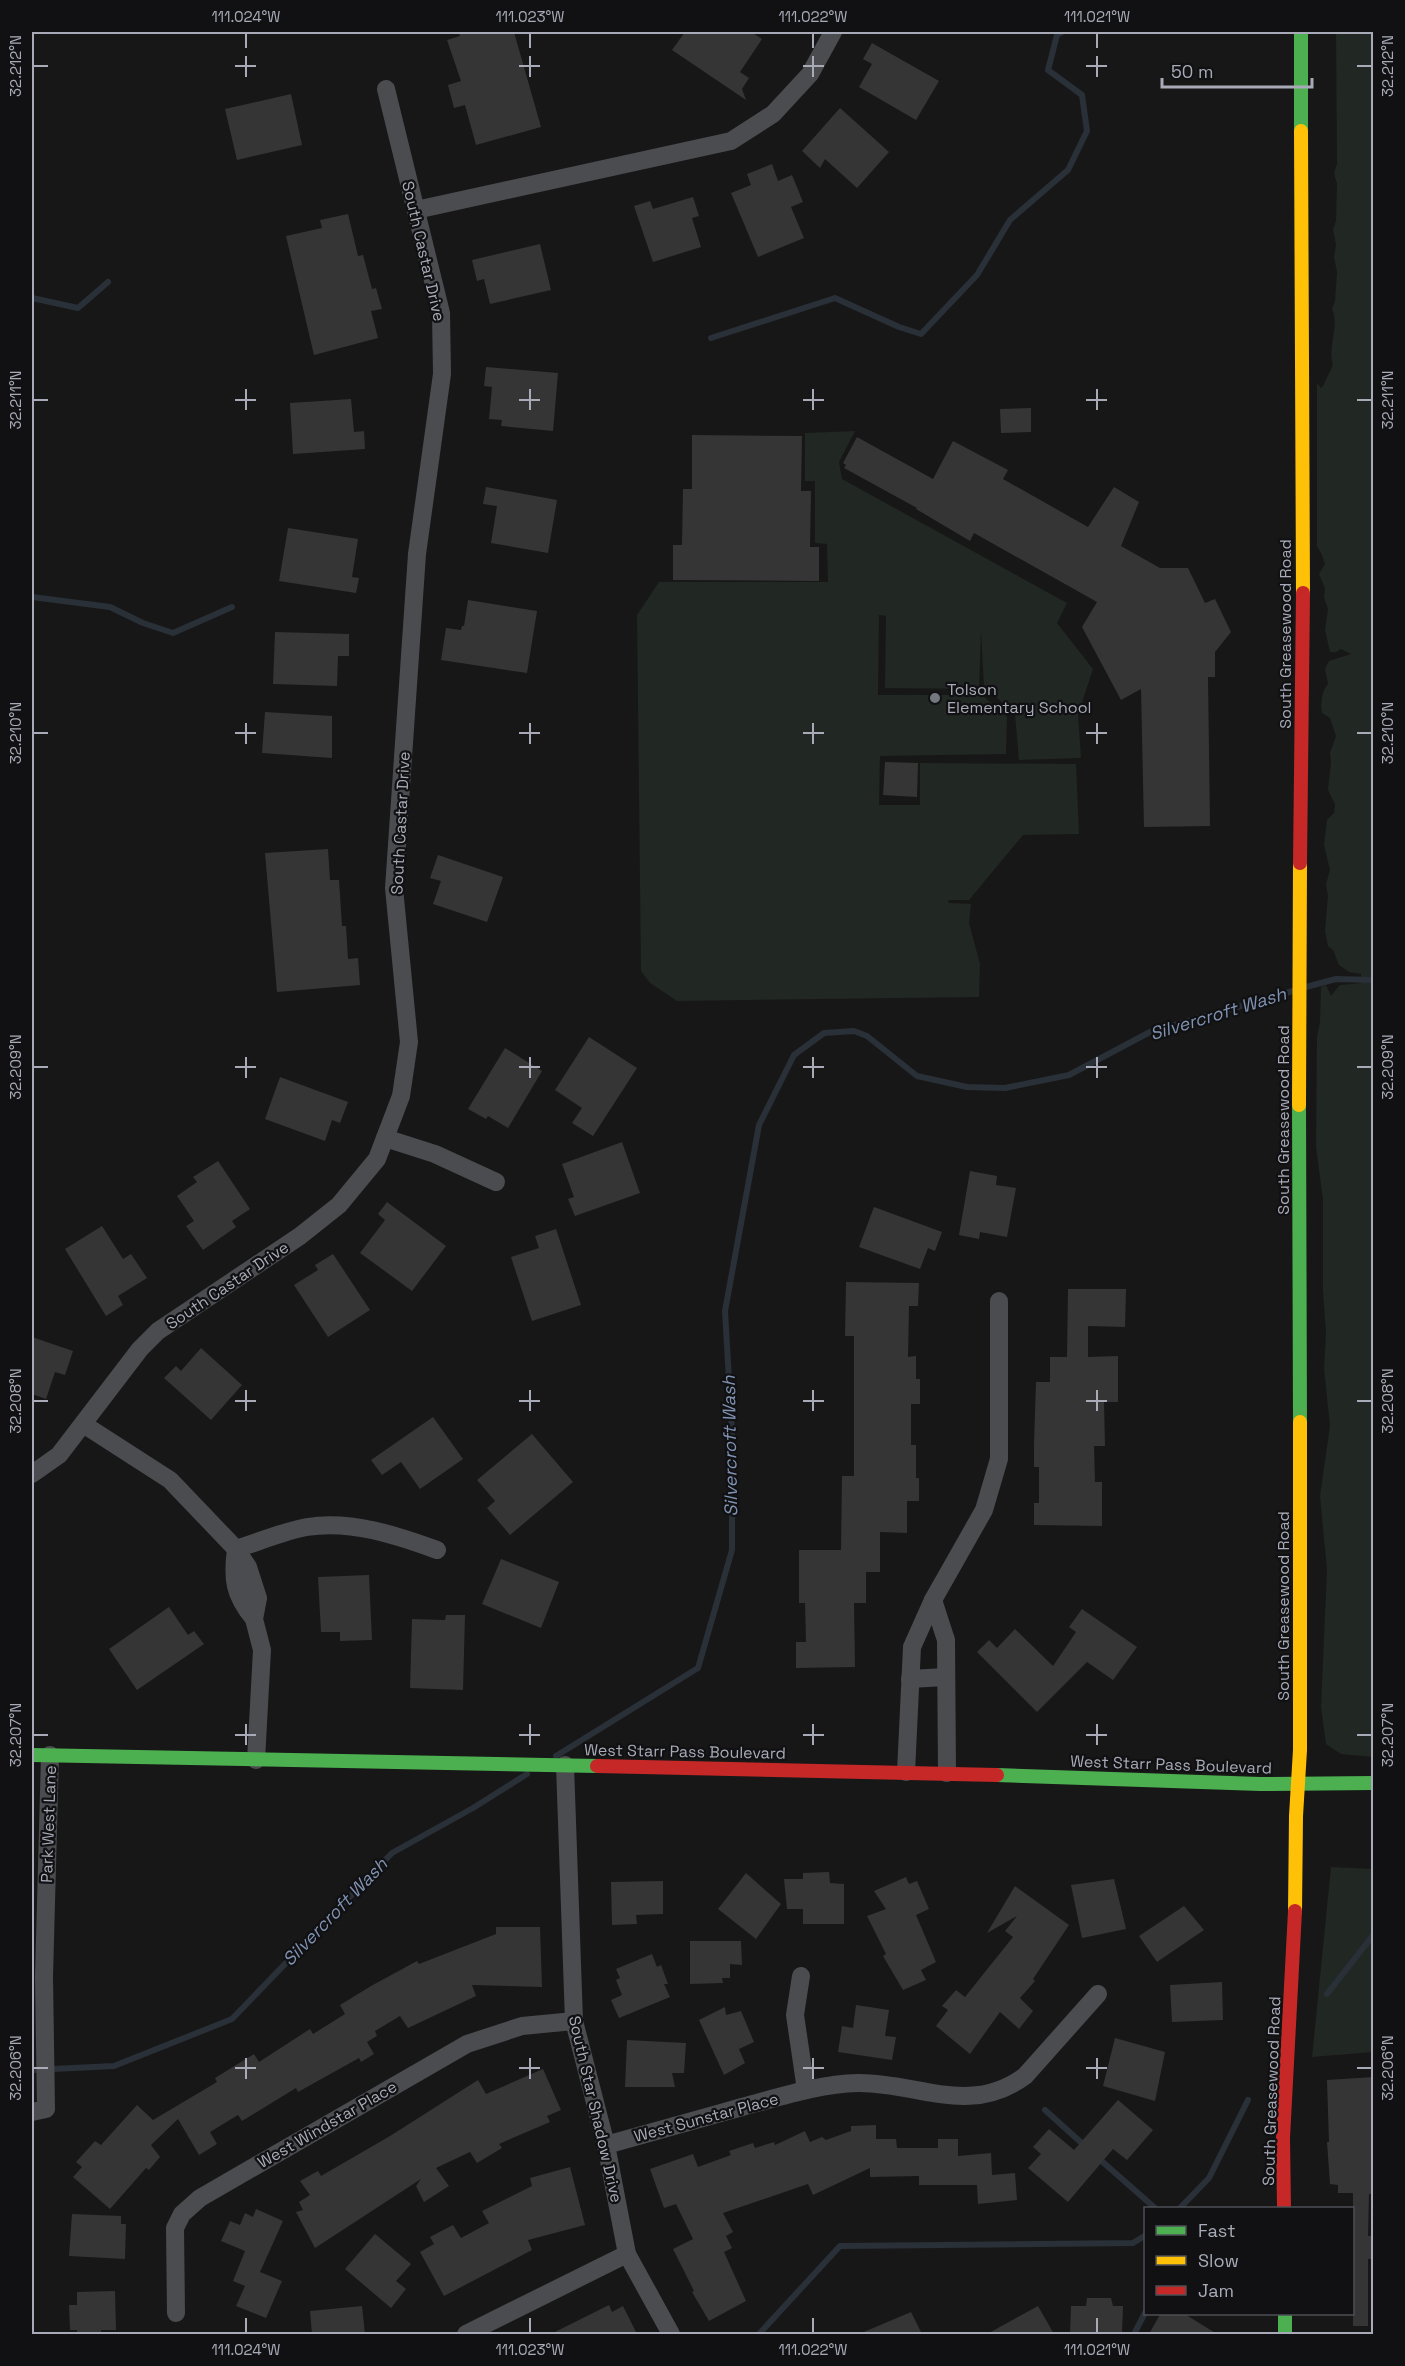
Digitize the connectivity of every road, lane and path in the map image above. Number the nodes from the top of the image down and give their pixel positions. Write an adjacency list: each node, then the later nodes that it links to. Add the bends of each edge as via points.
1 (833, 32): 4 (street, via 810,74 773,114 731,141)
2 (1300, 32): 21 (main road, South Greasewood Road, via 1303,568)
3 (386, 89): 4 (street, South Castar Drive)
4 (416, 210): 5 (street, South Castar Drive, via 441,313 442,374 417,554 394,888 409,1042 401,1095)
5 (385, 1138): 6 (street, via 435,1154); 8 (street, South Castar Drive, via 377,1159 339,1205 300,1236 158,1331)
6 (496, 1182)
7 (999, 1301): 12 (street, via 999,1459 984,1510)
8 (83, 1424): 9 (street, South Castar Drive, via 59,1455); 10 (street, via 170,1480)
9 (32, 1474)
10 (236, 1549): 11 (street, via 307,1527 352,1526); 16 (street, via 248,1567 258,1598 254,1619 262,1650)
11 (437, 1550)
12 (933, 1600): 13 (street, via 946,1640); 14 (street, via 912,1647)
13 (945, 1677): 14 (street); 19 (street)
14 (910, 1679): 18 (street)
15 (41, 1755): 16 (main road, West Starr Pass Boulevard); 23 (street, Park West Lane)
16 (256, 1760): 17 (main road, West Starr Pass Boulevard)
17 (565, 1765): 18 (main road, West Starr Pass Boulevard); 25 (street, South Star Shadow Drive)
18 (906, 1772): 19 (main road, West Starr Pass Boulevard)
19 (947, 1773): 21 (main road, West Starr Pass Boulevard)
20 (1374, 1782): 21 (main road, West Starr Pass Boulevard)
21 (1299, 1783): 29 (main road, South Greasewood Road, via 1283,2138)
22 (801, 1976): 26 (street, via 795,2015)
23 (38, 1977): 27 (street, Park West Lane)
24 (1098, 1994): 26 (street, West Sunstar Place, via 1024,2076 1011,2086 986,2095 945,2096 876,2083)
25 (574, 2022): 28 (street, South Star Shadow Drive); 31 (street, West Windstar Place, via 522,2026 467,2044 177,2211)
26 (806, 2090): 28 (street, West Sunstar Place)
27 (39, 2110)
28 (606, 2145): 30 (street, South Star Shadow Drive)
29 (1284, 2207)
30 (627, 2254): 33 (street); 34 (street, South Star Shadow Drive)
31 (176, 2313)
32 (1285, 2315): 35 (main road)
33 (466, 2334)
34 (671, 2334)
35 (1285, 2334)

